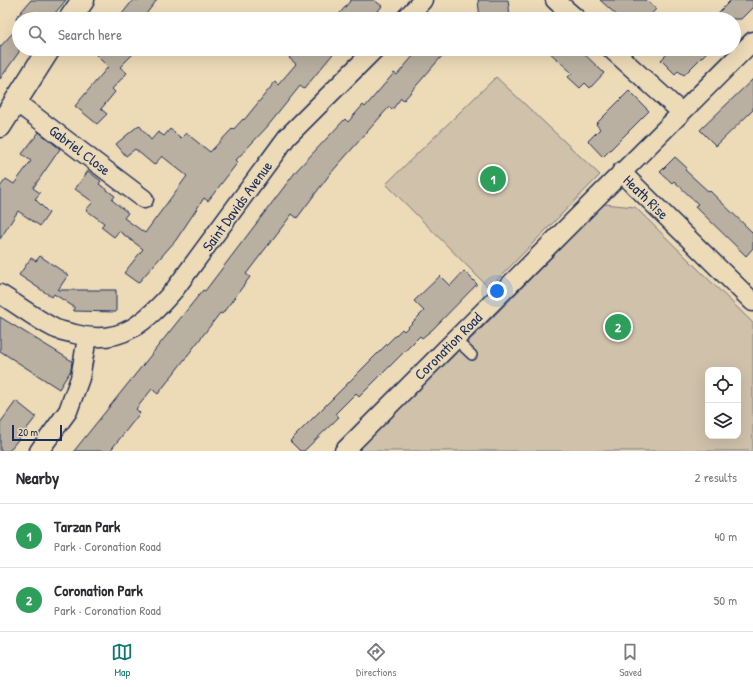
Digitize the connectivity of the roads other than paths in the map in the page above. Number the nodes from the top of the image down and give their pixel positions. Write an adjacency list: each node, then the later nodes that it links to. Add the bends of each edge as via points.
1 (83, 0): 4 (street)
2 (424, 0): 5 (street)
3 (555, 0): 6 (street)
4 (75, 12)
5 (412, 12)
6 (568, 12)
7 (753, 42): 8 (street, Heath Rise)
8 (741, 54)
9 (46, 56): 13 (street)
10 (368, 56): 20 (street, Saint Davids Avenue, via 287,137 157,310 129,330 108,338)
11 (619, 56): 14 (street)
12 (739, 56): 14 (street, Heath Rise)
13 (16, 102): 15 (street); 17 (street, Gabriel Close)
14 (681, 112): 16 (street, Heath Rise)
15 (0, 126)
16 (621, 172): 19 (street, Heath Rise); 21 (street, Coronation Road)
17 (144, 199)
18 (0, 294): 20 (street, Saint Davids Avenue, via 55,329)
19 (753, 302)
20 (87, 338): 23 (street, via 80,378 68,411)
21 (455, 339): 22 (lane); 24 (street, Coronation Road)
22 (472, 355)
23 (39, 451)
24 (344, 451)

